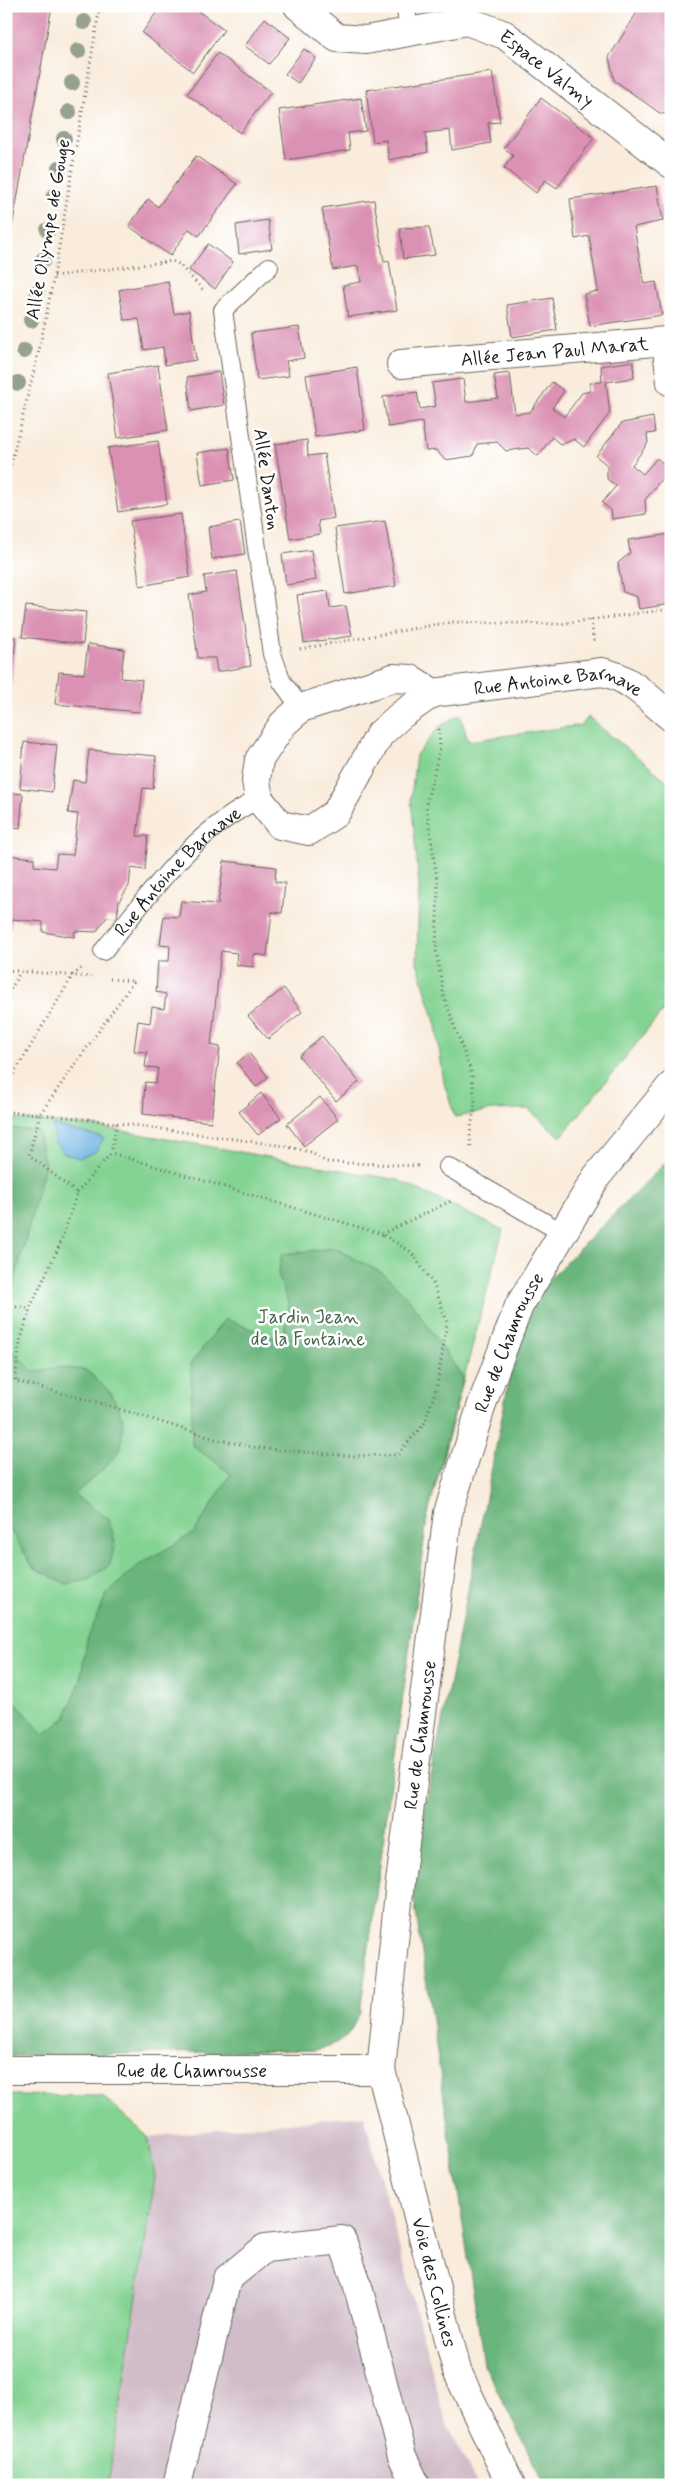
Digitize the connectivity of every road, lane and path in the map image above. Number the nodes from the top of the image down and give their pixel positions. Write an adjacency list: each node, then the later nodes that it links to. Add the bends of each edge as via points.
1 (100, 6): 6 (path, Allée Olympe de Gouge)
2 (298, 6): 3 (street, Espace Valmy, via 337,38 366,40)
3 (408, 19): 4 (street, Espace Valmy, via 467,21 504,34)
4 (671, 164)
5 (269, 267): 7 (lane)
6 (54, 276): 7 (path, via 172,261 179,264); 11 (path, Allée Olympe de Gouge)
7 (223, 310): 13 (lane, Allée Danton)
8 (668, 337): 9 (street, Allée Jean Paul Marat); 10 (street, Allée Jean Paul Marat)
9 (401, 364)
10 (671, 382)
11 (6, 484)
12 (671, 609): 13 (path, via 559,624 450,622)
13 (272, 654): 15 (lane, Allée Danton, via 282,682)
14 (433, 693): 15 (street, Rue Antoine Barnave, via 411,679 393,678); 16 (street, Rue Antoine Barnave, via 602,672 615,674 629,682); 17 (street, Rue Antoine Barnave, via 380,734 336,813 308,831 280,825); 32 (path, via 440,748 426,805 438,886 436,950 444,997 472,1075 475,1104 470,1134)
15 (301, 708): 17 (street, Rue Antoine Barnave, via 283,724 259,760 256,780)
16 (671, 717)
17 (259, 799): 18 (lane, Rue Antoine Barnave, via 239,809 191,846)
18 (103, 952): 21 (path)
19 (6, 970): 20 (path)
20 (20, 972): 21 (path); 24 (path)
21 (73, 976): 22 (path); 26 (path)
22 (99, 978)
23 (108, 978): 28 (path, via 134,981)
24 (6, 998)
25 (671, 1086): 34 (street, Rue de Chamrousse, via 597,1176)
26 (6, 1087)
27 (6, 1112): 28 (path)
28 (40, 1114): 29 (path); 33 (path, via 29,1155)
29 (117, 1123): 30 (path); 31 (path, via 285,1146 310,1152 326,1162)
30 (111, 1154): 33 (path); 35 (path)
31 (448, 1167): 32 (lane)
32 (472, 1180): 34 (lane); 35 (path, via 447,1204)
33 (77, 1193): 37 (path, via 61,1242)
34 (563, 1233): 39 (street, Rue de Chamrousse, via 518,1306 483,1401 448,1513 400,1882)
35 (382, 1234): 37 (path, via 411,1252 434,1285 447,1322 437,1386 424,1424 397,1455 351,1456 258,1448 215,1440 107,1405 15,1381 20,1342)
36 (6, 1306): 37 (path)
37 (30, 1308)
38 (6, 2070): 39 (street, Rue de Chamrousse)
39 (381, 2070): 42 (street, Voie des Collines, via 457,2371)
40 (178, 2485): 41 (street, via 227,2279 265,2248 342,2240 357,2283 402,2456)
41 (416, 2485)
42 (511, 2485)

